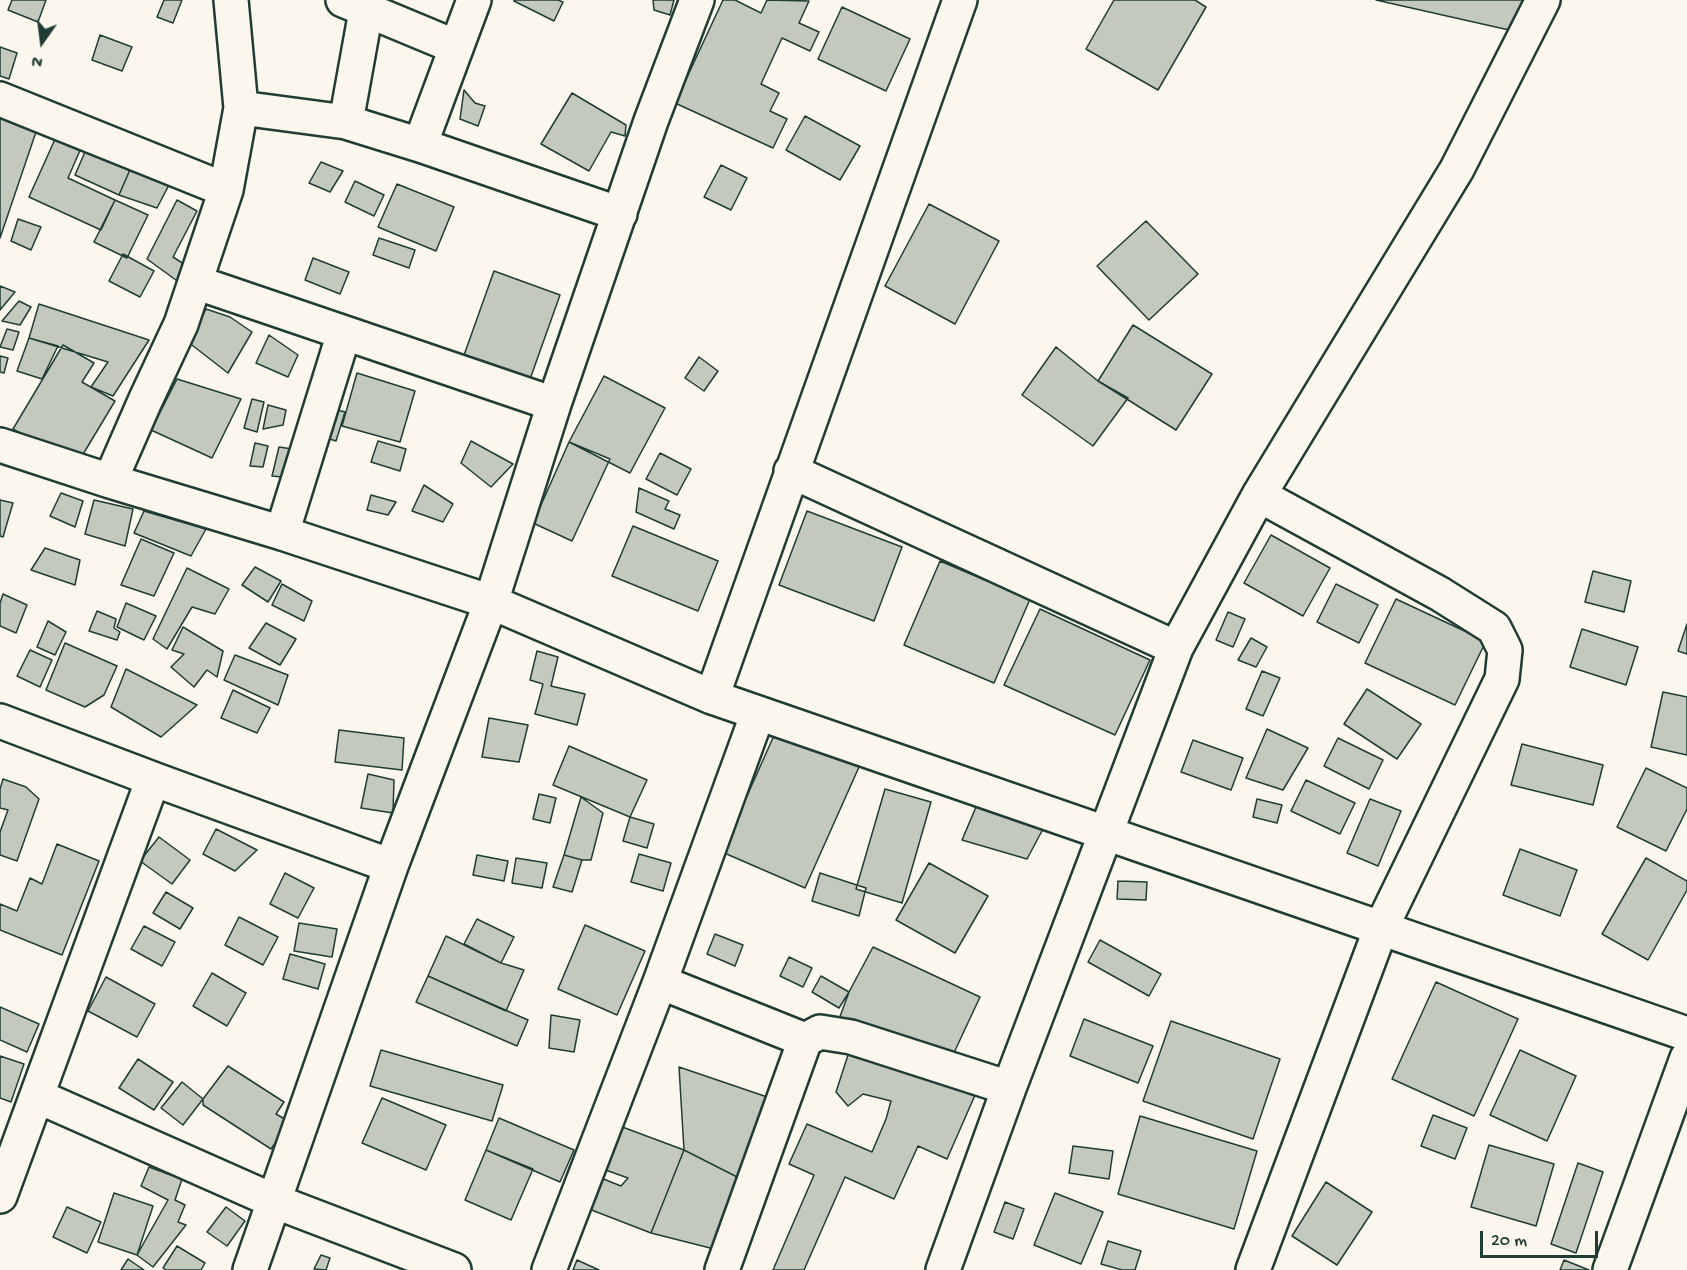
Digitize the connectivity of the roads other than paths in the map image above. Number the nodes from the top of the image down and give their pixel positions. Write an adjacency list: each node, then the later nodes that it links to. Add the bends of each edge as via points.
1 (231, 0): 9 (street)
2 (474, 0): 7 (street)
3 (698, 0): 13 (street)
4 (960, 0): 18 (street)
5 (1543, 0): 20 (street, via 1457,169)
6 (355, 5): 7 (street); 10 (street)
7 (456, 47): 11 (street)
8 (0, 99): 12 (street)
9 (241, 108): 10 (street); 12 (street)
10 (346, 122): 11 (street)
11 (420, 145): 13 (street)
12 (226, 190): 14 (street)
13 (620, 213): 16 (street)
14 (195, 282): 15 (street); 19 (street, via 181,324)
15 (344, 333): 16 (street); 21 (street)
16 (554, 404): 22 (street)
17 (0, 445): 19 (street)
18 (791, 471): 23 (street); 24 (street)
19 (110, 482): 21 (street)
20 (1259, 495): 23 (street); 30 (street, via 1494,628 1505,650 1502,679)
21 (282, 533): 22 (street)
22 (491, 602): 24 (street); 29 (street)
23 (1176, 648): 28 (street)
24 (712, 697): 25 (street)
25 (758, 713): 28 (street); 31 (street)
26 (0, 721): 27 (street)
27 (153, 779): 29 (street); 36 (street)
28 (1106, 833): 30 (street); 35 (street)
29 (391, 866): 38 (street)
30 (1381, 928): 32 (street); 44 (street)
31 (660, 982): 33 (street); 41 (street)
32 (1687, 1034)
33 (805, 1040): 35 (street, via 820,1032 851,1037); 42 (street)
34 (1687, 1058): 45 (street)
35 (1009, 1088): 43 (street)
36 (37, 1096): 37 (street); 38 (street)
37 (0, 1196)
38 (274, 1201): 39 (street); 40 (street)
39 (250, 1270)
40 (454, 1270)
41 (549, 1270)
42 (722, 1270)
43 (943, 1270)
44 (1253, 1270)
45 (1610, 1270)

